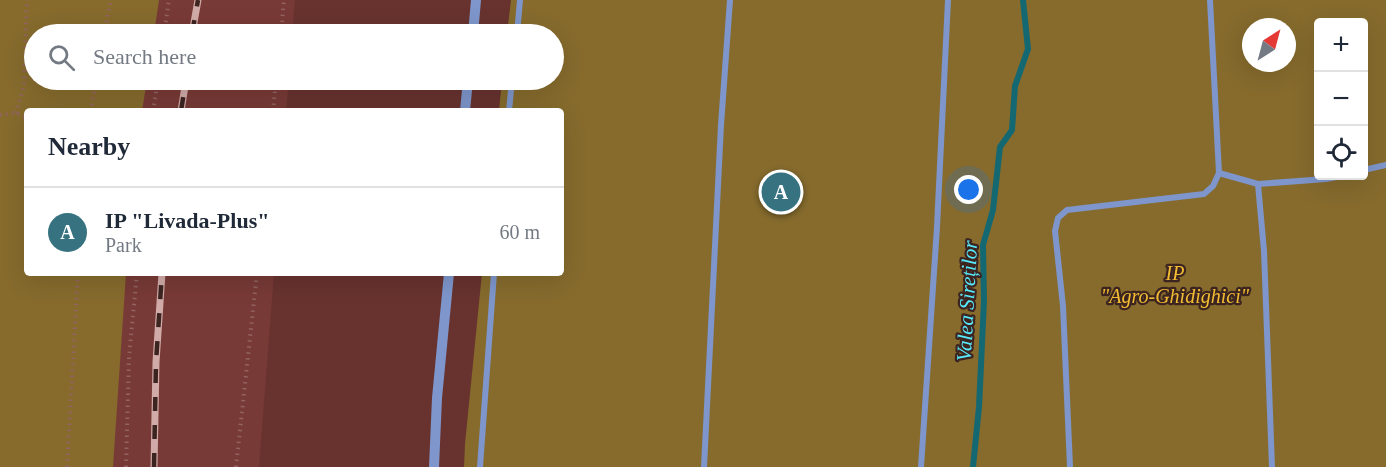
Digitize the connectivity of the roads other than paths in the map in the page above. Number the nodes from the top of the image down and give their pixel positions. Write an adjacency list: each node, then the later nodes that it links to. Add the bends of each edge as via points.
1 (476, 0): 6 (street)
2 (520, 0): 7 (street)
3 (730, 0): 21 (street)
4 (948, 0): 22 (street)
5 (1210, 0): 14 (street)
6 (474, 24)
7 (518, 24)
8 (467, 90): 10 (street)
9 (511, 90): 11 (street)
10 (465, 108)
11 (509, 108)
12 (1386, 165): 13 (street)
13 (1368, 169)
14 (1219, 173): 16 (street); 23 (street, via 1204,194 1067,210 1058,218 1055,231 1063,306)
15 (1314, 180): 16 (street)
16 (1258, 184): 24 (street)
17 (449, 276): 19 (street)
18 (495, 276): 20 (street)
19 (434, 467)
20 (480, 467)
21 (704, 467)
22 (921, 467)
23 (1070, 467)
24 (1272, 467)

